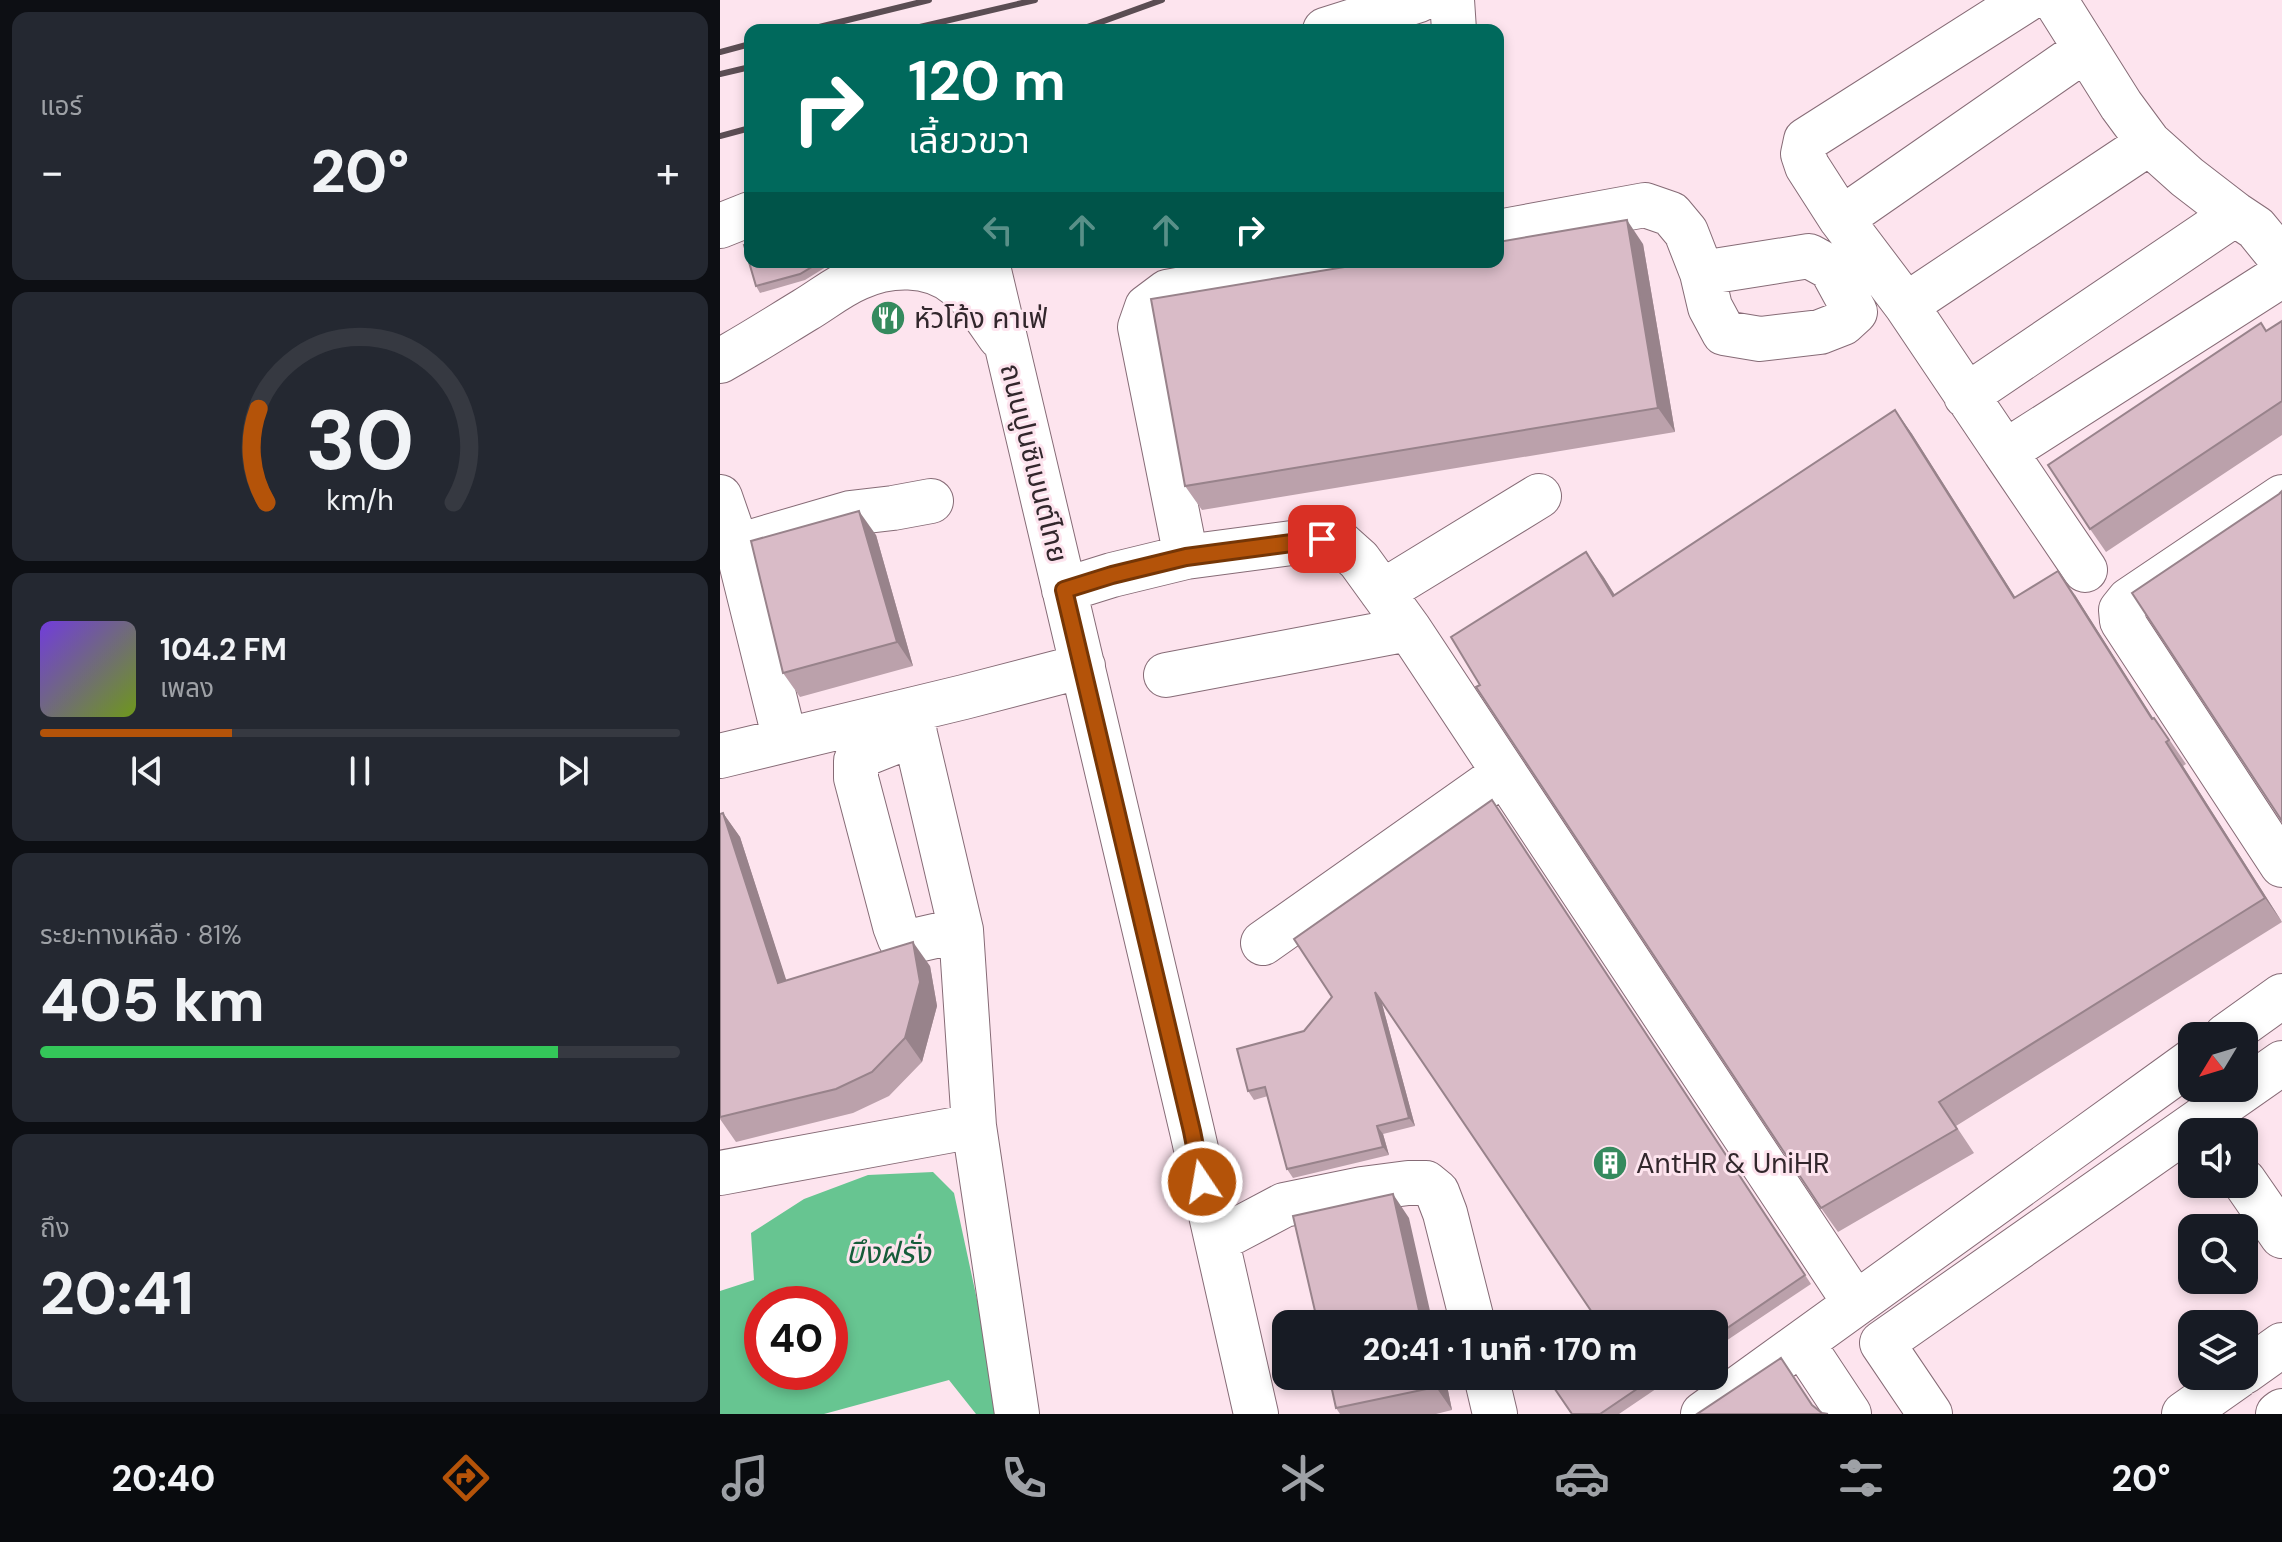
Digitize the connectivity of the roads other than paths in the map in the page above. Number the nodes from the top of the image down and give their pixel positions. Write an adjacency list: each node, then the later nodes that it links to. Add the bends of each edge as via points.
1 (1419, 0): 5 (street)
2 (1452, 0): 6 (street)
3 (2026, 0): 11 (street, via 1806,140 1807,166)
4 (2055, 0): 7 (street)
5 (1344, 24)
6 (1454, 24)
7 (2086, 49): 8 (street); 11 (street)
8 (2149, 143): 9 (street); 21 (street)
9 (2235, 214): 14 (street, via 2256,228); 24 (street)
10 (744, 216): 12 (street)
11 (1841, 219): 21 (street)
12 (720, 226)
13 (1504, 231): 19 (street, via 1645,205 1671,214 1686,232)
14 (2282, 260)
15 (892, 268): 23 (street, via 858,278)
16 (918, 268): 22 (street, via 957,284)
17 (988, 268): 22 (street, ถนนปูนซิเมนต์ไทย)
18 (1299, 268): 31 (street, via 1167,292 1147,307 1140,327)
19 (1702, 273)
20 (2282, 275): 25 (street)
21 (1906, 305): 24 (street)
22 (1006, 346): 33 (street, ถนนปูนซิเมนต์ไทย)
23 (720, 361)
24 (1966, 396): 25 (street)
25 (2005, 452): 32 (street)
26 (1539, 496): 34 (street)
27 (720, 497): 30 (street)
28 (2282, 497): 42 (street, via 2121,610 2122,621)
29 (931, 501): 30 (street, via 850,513)
30 (728, 548): 39 (street)
31 (1186, 557): 33 (street); 34 (street, via 1322,539 1340,543)
32 (2085, 570)
33 (1064, 590): 36 (street, ถนนปูนซิเมนต์ไทย)
34 (1382, 592): 35 (street)
35 (1409, 629): 37 (street); 41 (street)
36 (1083, 666): 38 (street); 51 (street, ถนนปูนซิเมนต์ไทย)
37 (1166, 675)
38 (913, 722): 39 (street); 43 (street); 43 (street, via 856,761 856,778 900,939)
39 (785, 740): 40 (street)
40 (720, 756)
41 (1504, 773): 44 (street); 57 (street)
42 (2282, 865)
43 (961, 930): 50 (street)
44 (1263, 943)
45 (2282, 996): 46 (street)
46 (2246, 1022)
47 (2282, 1063): 49 (street)
48 (2178, 1071): 57 (street)
49 (2215, 1118)
50 (974, 1126): 53 (street); 64 (street)
51 (1194, 1144): 55 (street, ถนนปูนซิเมนต์ไทย); 65 (street, ถนนปูนซิเมนต์ไทย, via 1196,1261); 66 (street, ถนนปูนซิเมนต์ไทย)
52 (2178, 1144): 71 (street, via 1882,1343)
53 (720, 1173)
54 (2256, 1198): 56 (street)
55 (1233, 1232): 58 (street, via 1284,1205 1426,1183 1437,1192 1445,1213); 67 (street, ถนนปูนซิเมนต์ไทย)
56 (2282, 1236)
57 (1855, 1303): 59 (street)
58 (1469, 1310)
59 (1802, 1343): 69 (street); 70 (street)
60 (2282, 1345): 61 (street)
61 (2258, 1362)
62 (1489, 1390): 68 (street)
63 (2218, 1390): 72 (street)
64 (1017, 1414)
65 (1229, 1414)
66 (1256, 1414)
67 (1286, 1414)
68 (1495, 1414)
69 (1703, 1414)
70 (1849, 1414)
71 (1930, 1414)
72 (2184, 1414)

